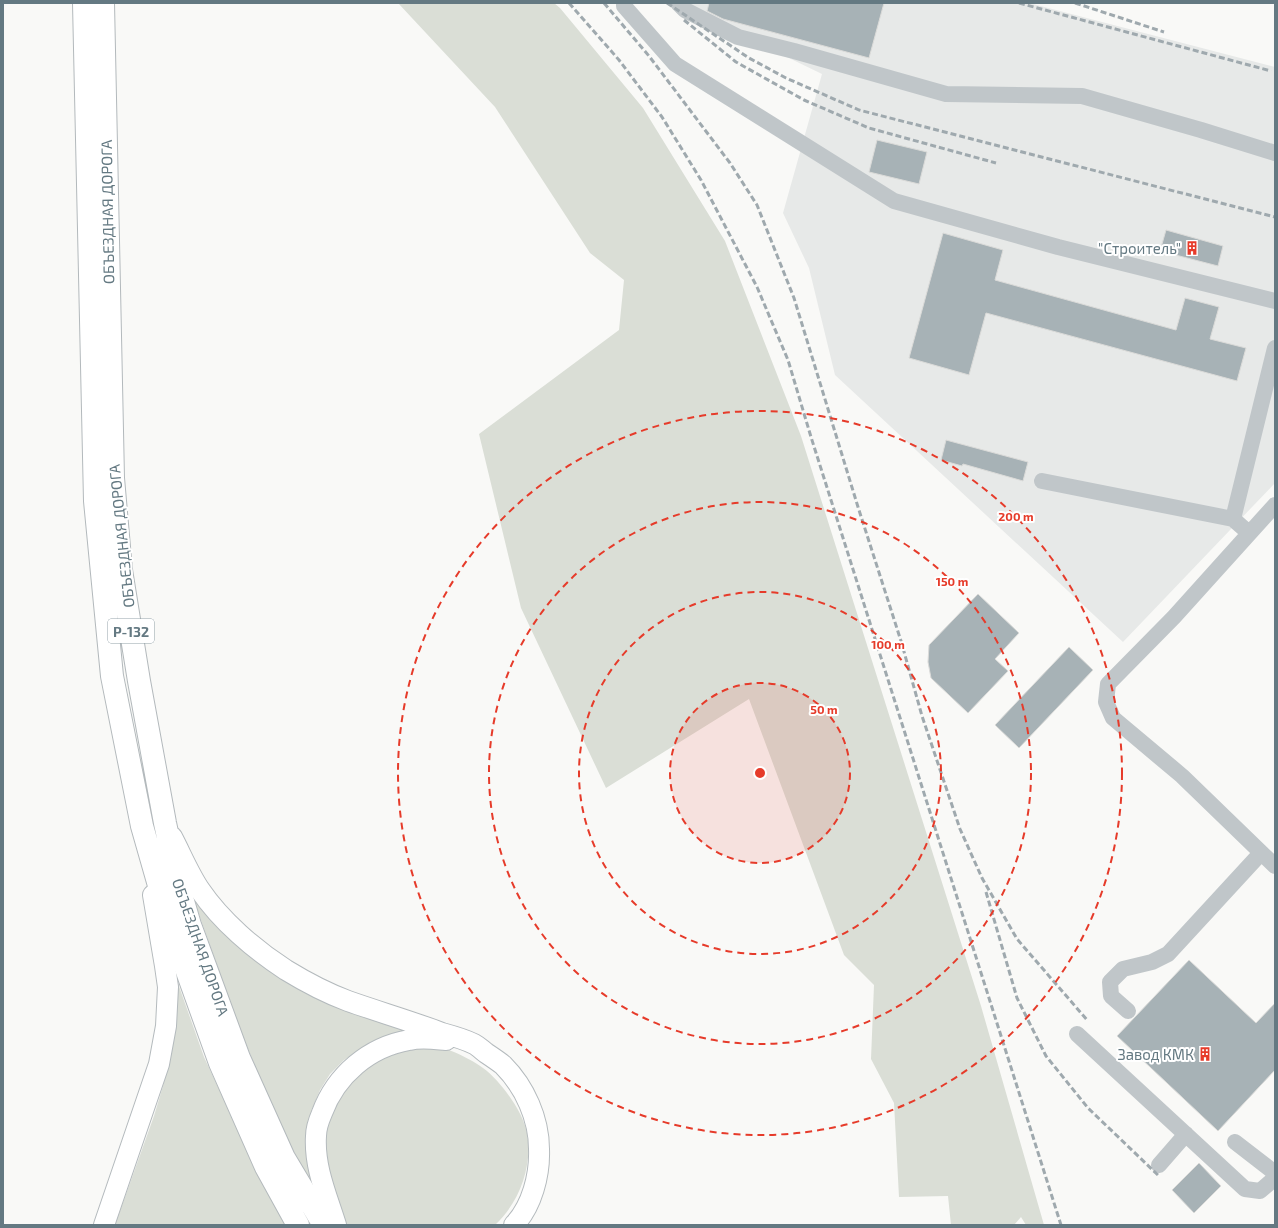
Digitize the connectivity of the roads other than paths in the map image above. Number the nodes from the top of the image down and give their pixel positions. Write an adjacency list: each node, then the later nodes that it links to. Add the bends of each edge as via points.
1 (84, 3): 14 (highway, ОБЪЕЗДНАЯ ДОРОГА / Р-132, via 95,501 112,676)
2 (103, 3): 13 (highway, ОБЪЕЗДНАЯ ДОРОГА / Р-132, via 114,478 121,570)
3 (624, 3): 6 (street, via 676,64 894,201 1058,247)
4 (678, 3): 5 (street, via 685,10 738,37 946,94 1082,96)
5 (1275, 153)
6 (1275, 301)
7 (1275, 348): 8 (street)
8 (1269, 394): 11 (street)
9 (1042, 481): 11 (street)
10 (1275, 505): 12 (street)
11 (1233, 519): 12 (street)
12 (1249, 533): 15 (street, via 1174,618 1108,684 1106,702 1113,718 1182,776)
13 (165, 823): 19 (main road, via 193,879 206,898 265,955 302,979 346,1000); 27 (highway, ОБЪЕЗДНАЯ ДОРОГА / Р-132, via 190,925 239,1058 284,1158)
14 (142, 826): 25 (main road, via 166,966 166,1026 157,1070); 26 (highway, ОБЪЕЗДНАЯ ДОРОГА / Р-132, via 170,924 220,1063 266,1167)
15 (1261, 853): 16 (street); 17 (street, via 1168,954 1152,962 1123,969 1110,982 1111,996)
16 (1275, 866)
17 (1128, 1011)
18 (1077, 1034): 20 (street)
19 (474, 1044): 28 (main road, via 433,1039 398,1042 357,1063 334,1089 320,1118 316,1150 321,1181); 29 (main road, via 502,1064 512,1075 527,1099 537,1126 539,1156 534,1186 530,1200)
20 (1186, 1134): 22 (street); 24 (street, via 1245,1188 1260,1191)
21 (1235, 1142): 23 (street)
22 (1159, 1165)
23 (1275, 1173)
24 (1275, 1178)
25 (104, 1225)
26 (298, 1225)
27 (324, 1225)
28 (336, 1225)
29 (514, 1225)

